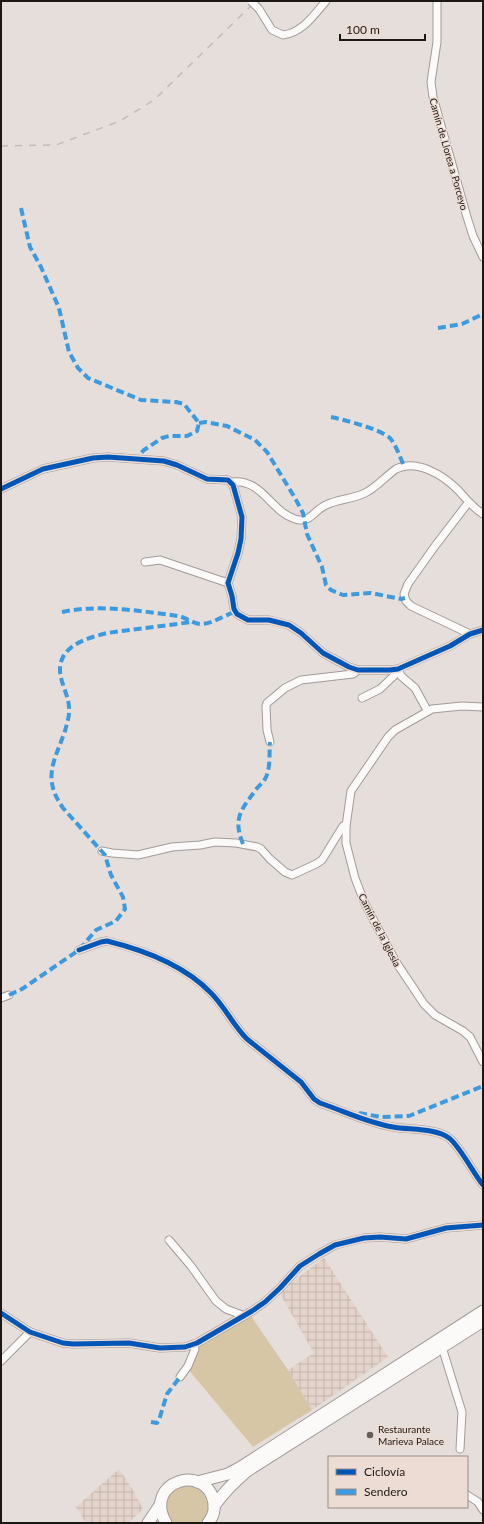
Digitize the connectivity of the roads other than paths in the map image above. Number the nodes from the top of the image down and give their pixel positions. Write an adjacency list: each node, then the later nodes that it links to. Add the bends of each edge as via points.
1 (251, 1): 2 (street, bridge, via 272,30 283,35 293,33 304,25)
2 (326, 1)
3 (437, 1): 4 (street, Camín de Llorea a Porceyo, via 437,42 431,82 433,97 467,217)
4 (483, 257)
5 (231, 482): 6 (street, via 207,479 168,462 108,457 43,470); 7 (street, via 248,484 259,490 288,516 304,520 311,518 328,504 366,493 396,469 409,466 424,468 440,477 457,489); 10 (street, via 240,509 241,533 238,553)
6 (1, 489)
7 (468, 503): 8 (street); 12 (street, via 408,584 404,594 411,606)
8 (483, 514)
9 (145, 562): 10 (street, via 160,560)
10 (228, 583): 13 (street, via 237,614 248,620 269,620 289,625 330,658)
11 (483, 630): 12 (street)
12 (470, 634): 14 (street)
13 (358, 670): 14 (street); 18 (street, via 352,674 301,680 285,688 266,706)
14 (399, 670): 15 (street, via 380,689); 17 (street, via 401,676 415,688)
15 (362, 698)
16 (483, 707): 17 (street, Camín de la Iglesia, via 462,706)
17 (427, 710): 19 (street, Camín de la Iglesia, via 395,730 354,785)
18 (270, 742)
19 (346, 826): 20 (street, via 343,826 333,840 322,860 292,875 285,872 261,849 236,843 215,842 172,847 138,855); 24 (street, Camín de la Iglesia, via 347,848 363,897 403,974 429,1010 470,1037)
20 (102, 851)
21 (79, 950): 25 (street, via 107,941 147,953 182,970 212,993 246,1039 301,1082 314,1099 361,1118 448,1137)
22 (8, 995): 23 (street)
23 (1, 998)
24 (483, 1062)
25 (483, 1185)
26 (483, 1225): 31 (street, via 446,1228 406,1238 364,1238 335,1245 300,1266 265,1302)
27 (169, 1240): 31 (street, via 216,1301 226,1309)
28 (483, 1307): 35 (highway)
29 (483, 1311): 35 (highway)
30 (1, 1313): 34 (street)
31 (242, 1315): 36 (street)
32 (483, 1321): 35 (highway)
33 (483, 1324): 35 (highway)
34 (30, 1332): 36 (street, via 73,1344 129,1343 167,1348); 37 (street)
35 (442, 1344): 39 (street, via 462,1412); 40 (highway, via 228,1474); 43 (highway, via 248,1471 225,1490)
36 (193, 1345): 38 (street, via 195,1349)
37 (1, 1361)
38 (180, 1377)
39 (460, 1449)
40 (197, 1482): 42 (highway, via 181,1480 173,1484 164,1493); 43 (highway, via 210,1492)
41 (468, 1496): 44 (street, via 478,1502)
42 (160, 1505): 46 (highway); 47 (highway)
43 (214, 1506): 45 (highway)
44 (483, 1510)
45 (209, 1522)
46 (148, 1523)
47 (166, 1523)

